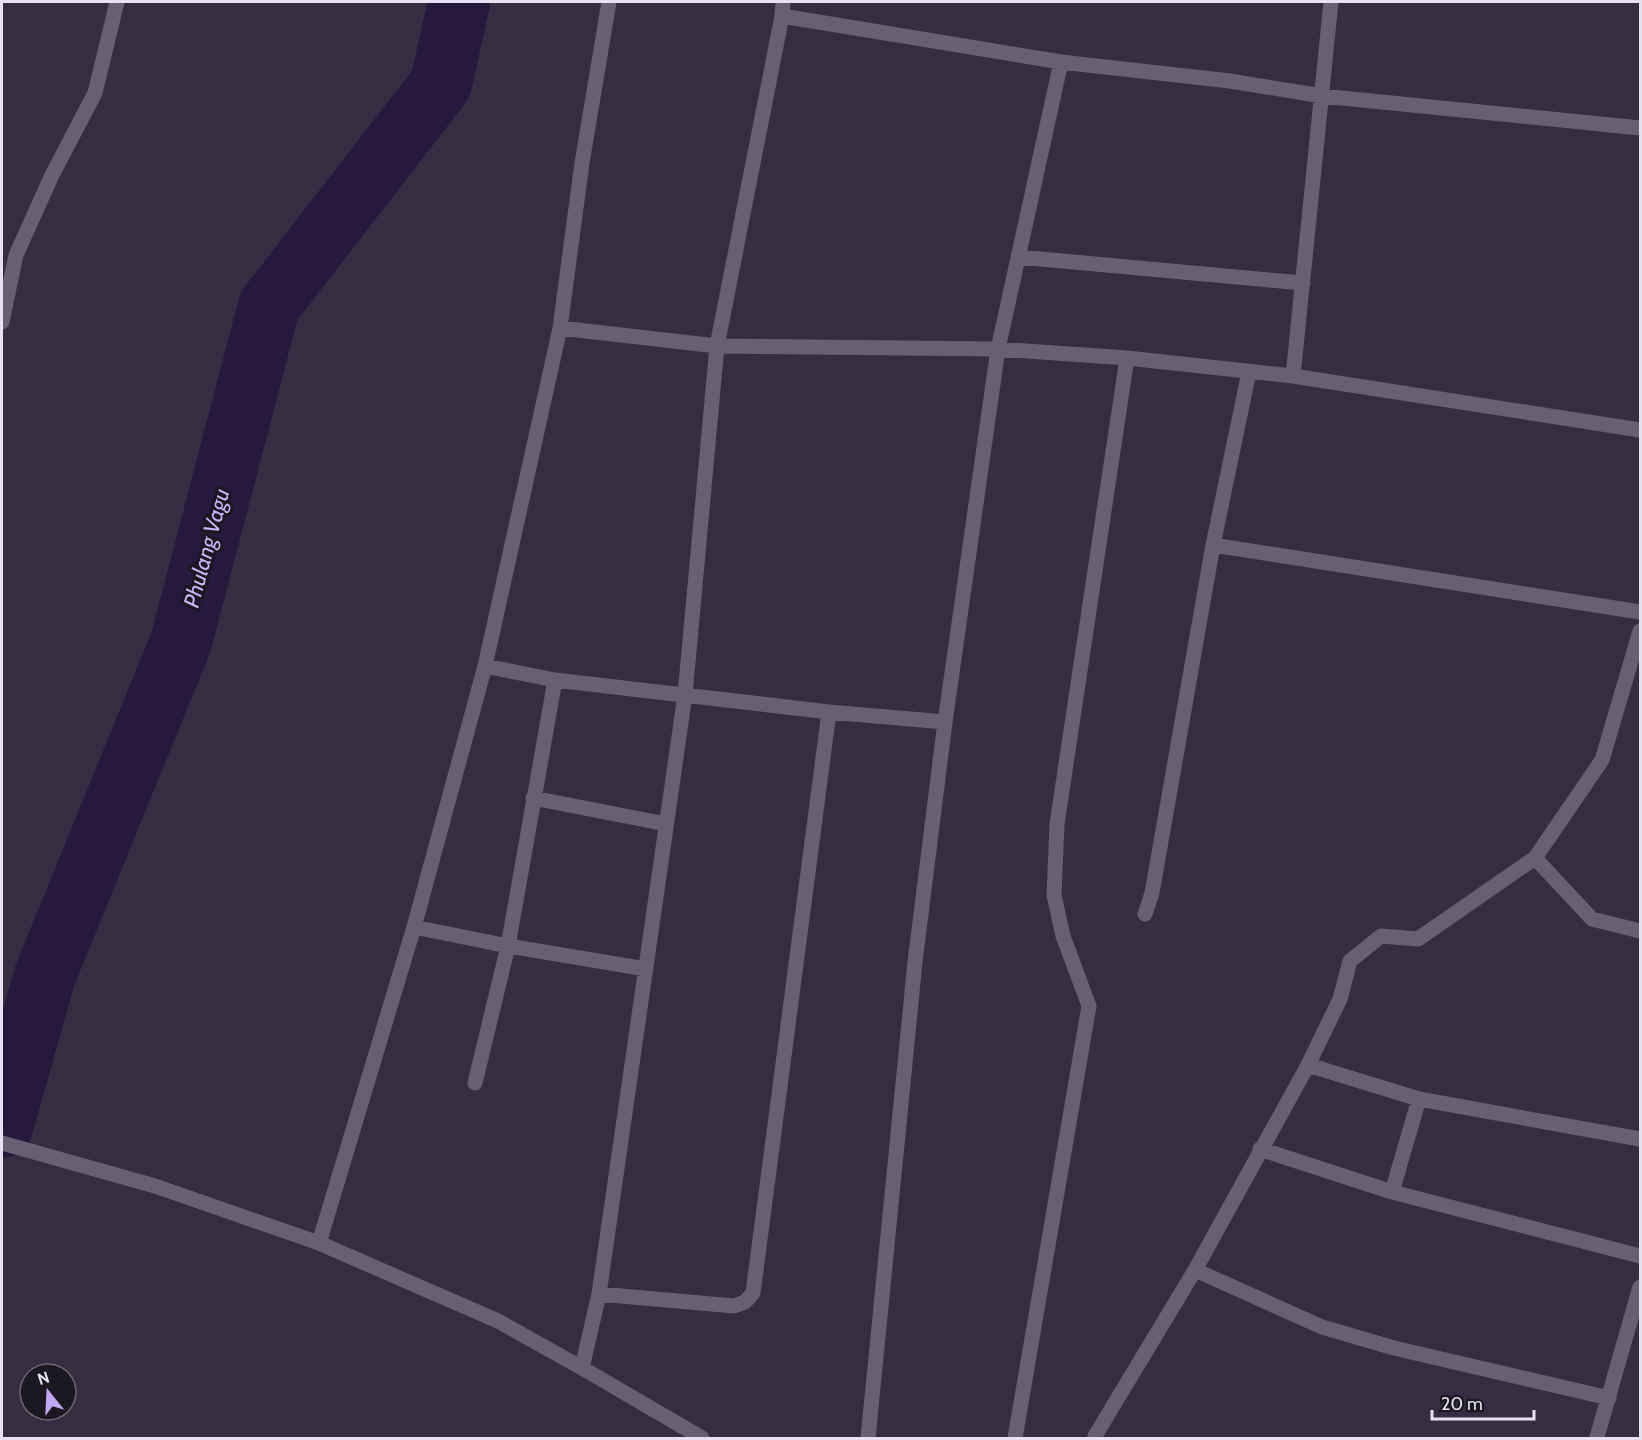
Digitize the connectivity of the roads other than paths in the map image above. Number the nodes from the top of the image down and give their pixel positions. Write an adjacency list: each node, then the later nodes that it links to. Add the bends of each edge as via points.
1 (117, 2): 10 (street, via 96,93 52,175 16,255)
2 (609, 2): 11 (street)
3 (1331, 2): 6 (street)
4 (782, 9): 5 (street); 12 (street)
5 (1061, 62): 6 (street); 8 (street)
6 (1322, 96): 7 (street); 9 (street)
7 (1641, 128)
8 (1019, 257): 9 (street); 13 (street)
9 (1304, 283): 16 (street)
10 (2, 322)
11 (560, 328): 12 (street); 21 (street)
12 (717, 346): 13 (street); 23 (street)
13 (998, 350): 14 (street); 25 (street)
14 (1126, 358): 15 (street); 50 (street, via 1057,824 1054,895 1063,936 1089,1006)
15 (1249, 372): 16 (street); 18 (street)
16 (1293, 376): 17 (street)
17 (1641, 430)
18 (1213, 545): 19 (street); 29 (street, via 1152,893)
19 (1641, 612)
20 (1641, 631): 28 (street, via 1602,760)
21 (485, 666): 22 (street); 30 (street)
22 (555, 680): 23 (street); 26 (street)
23 (685, 695): 24 (street); 27 (street)
24 (829, 712): 25 (street); 45 (street, via 753,1293 734,1306)
25 (945, 722): 49 (street, via 915,962)
26 (533, 798): 27 (street); 32 (street)
27 (666, 824): 33 (street)
28 (1535, 858): 31 (street, via 1592,919); 34 (street, via 1418,939 1382,936 1350,961 1340,999)
29 (1145, 914)
30 (414, 927): 32 (street); 41 (street)
31 (1641, 931)
32 (508, 946): 33 (street); 35 (street)
33 (646, 969): 45 (street)
34 (1308, 1065): 36 (street); 39 (street)
35 (475, 1083)
36 (1419, 1099): 37 (street); 40 (street)
37 (1641, 1139)
38 (2, 1143): 41 (street, via 155,1186)
39 (1260, 1149): 40 (street); 43 (street)
40 (1392, 1192): 42 (street)
41 (319, 1243): 46 (street, via 498,1321)
42 (1641, 1256)
43 (1195, 1270): 47 (street, via 1322,1327 1394,1348); 51 (street)
44 (1641, 1287): 47 (street)
45 (599, 1293): 46 (street)
46 (582, 1368): 48 (street)
47 (1609, 1398): 52 (street)
48 (702, 1438)
49 (868, 1438)
50 (1015, 1438)
51 (1098, 1438)
52 (1600, 1438)

